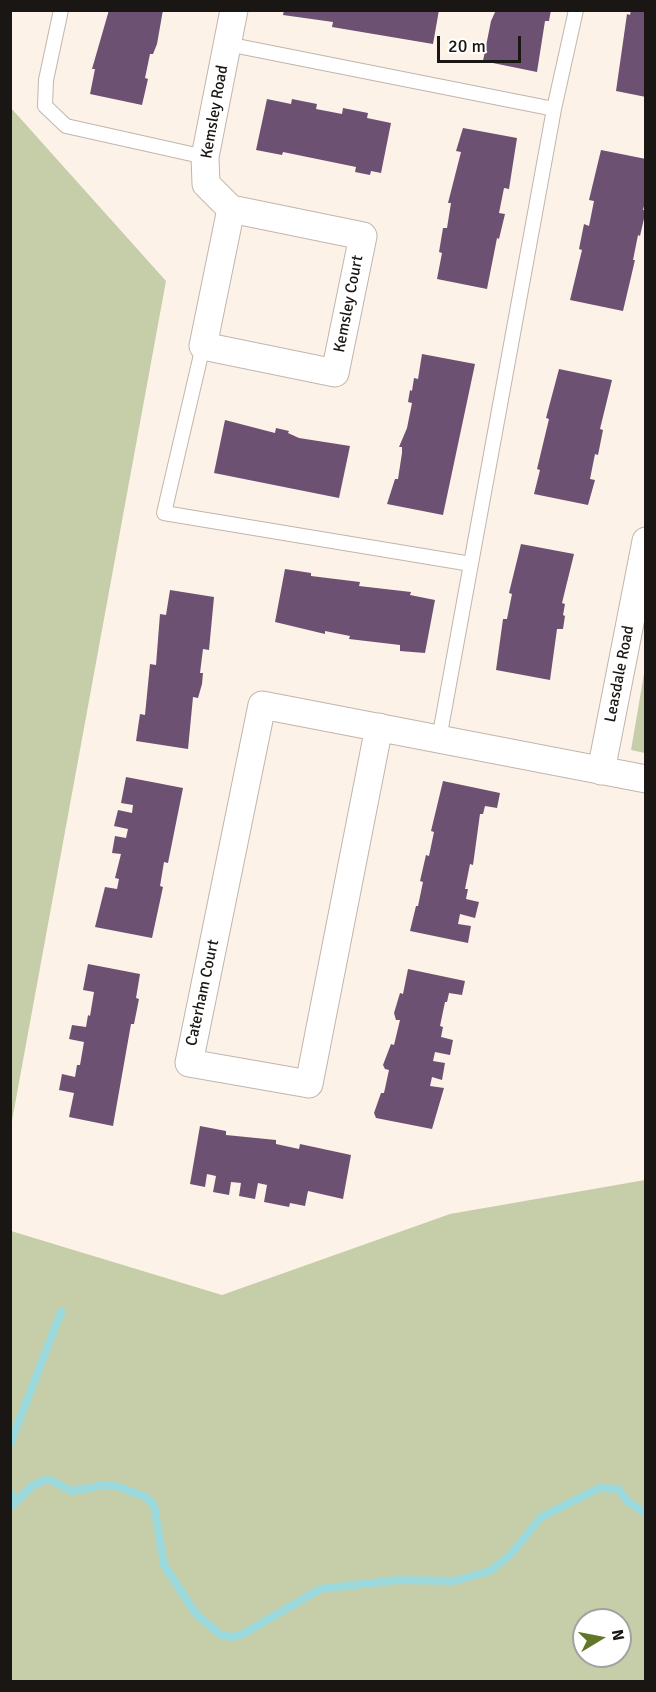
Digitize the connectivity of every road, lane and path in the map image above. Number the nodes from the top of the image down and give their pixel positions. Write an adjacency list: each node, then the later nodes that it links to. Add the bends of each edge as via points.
1 (61, 10): 6 (lane, via 46,80 45,106 66,126)
2 (234, 10): 4 (street, Kemsley Road)
3 (576, 10): 5 (lane)
4 (227, 44): 5 (lane); 6 (street, Kemsley Road)
5 (554, 109): 10 (lane)
6 (205, 157): 7 (street, Kemsley Road, via 206,184)
7 (231, 209): 8 (street); 8 (street, Kemsley Court, via 363,236 335,373)
8 (203, 346): 10 (lane, via 164,513)
9 (645, 541): 13 (street, Leasdale Road)
10 (471, 564): 12 (lane)
11 (378, 727): 11 (street, Caterham Court, via 309,1084 189,1063 262,705); 12 (street, Caterham Court)
12 (439, 739): 13 (street, Caterham Court)
13 (601, 771): 14 (street, Caterham Court)
14 (645, 779)

